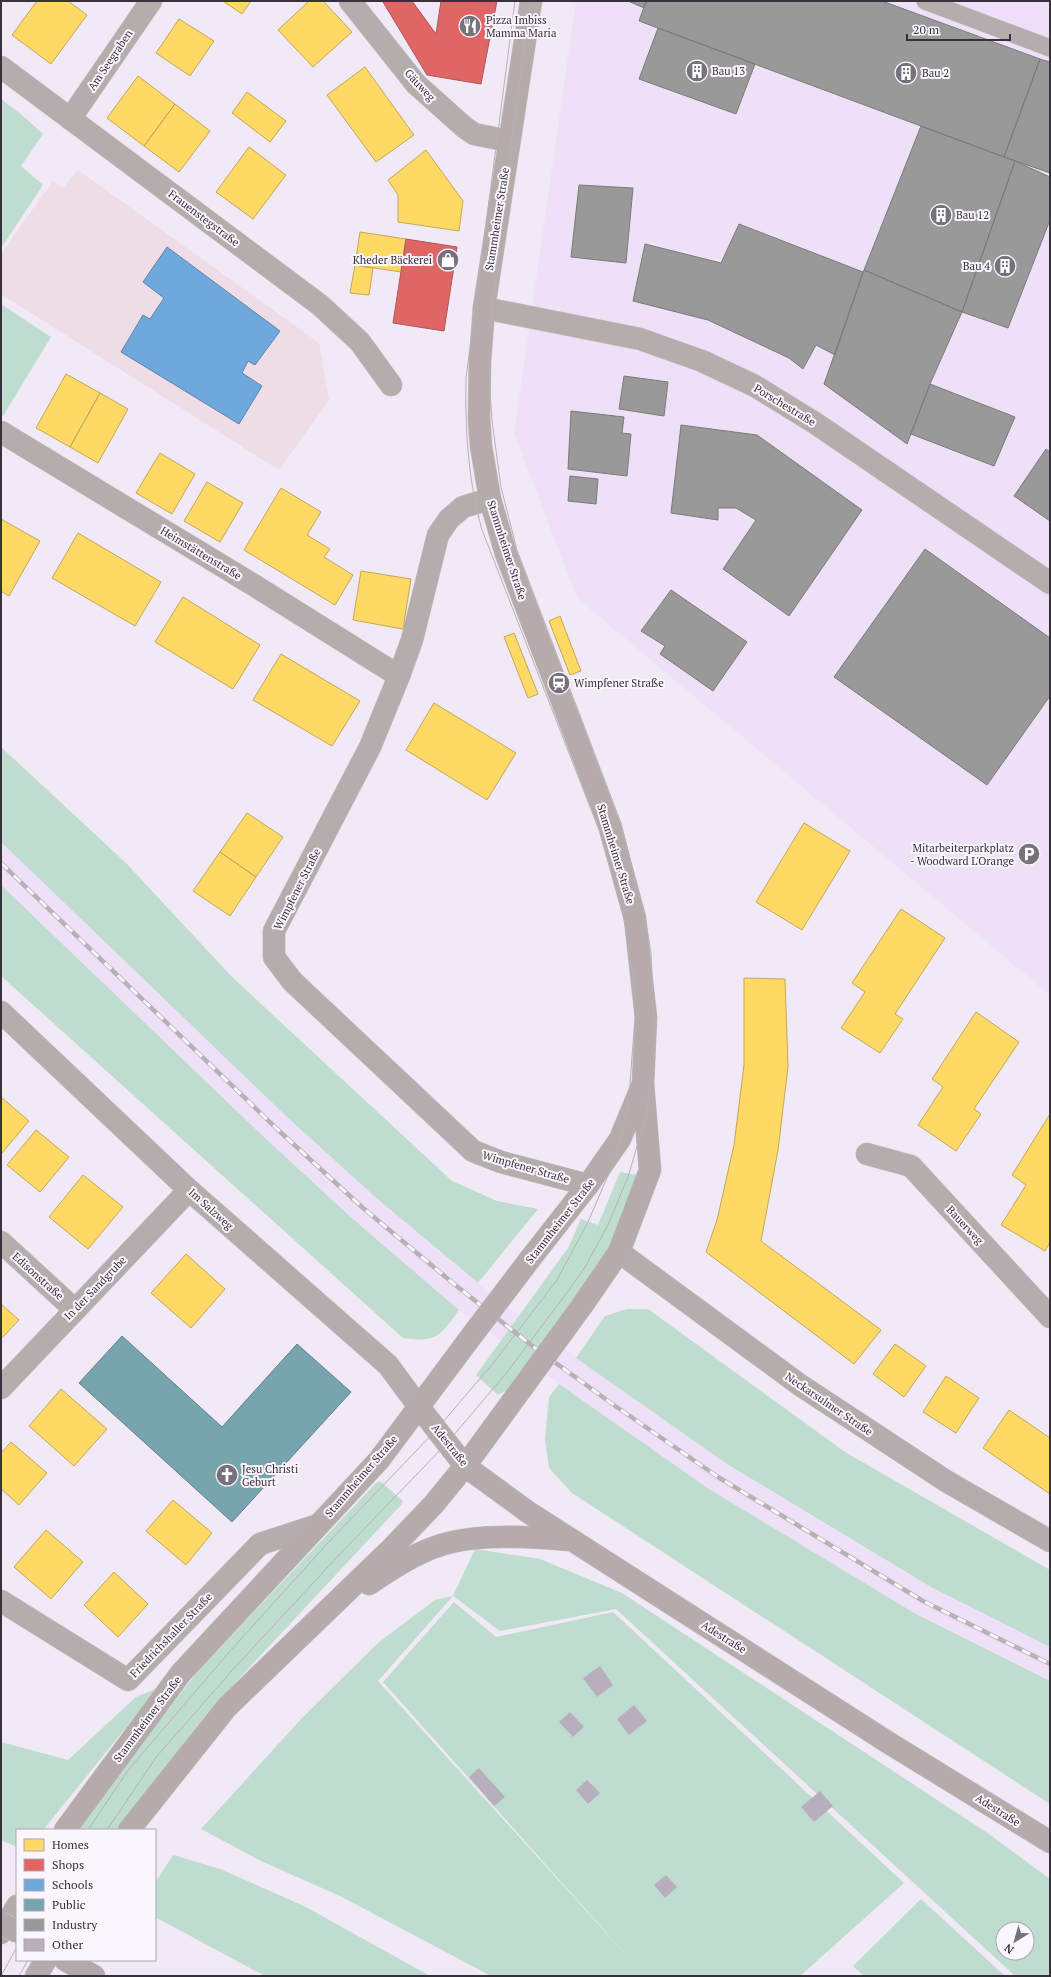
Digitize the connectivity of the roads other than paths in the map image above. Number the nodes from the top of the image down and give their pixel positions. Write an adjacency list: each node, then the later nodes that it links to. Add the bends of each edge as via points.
1 (151, 1): 7 (street, Am Seegraben)
2 (350, 1): 8 (street, Gäuweg, via 416,84 464,127 474,134)
3 (531, 1): 8 (main road, Stammheimer Straße)
4 (925, 1): 5 (lane)
5 (1050, 48)
6 (1, 67): 7 (street, Frauenstegstraße)
7 (70, 119): 10 (street, Frauenstegstraße, via 320,305 360,342)
8 (509, 141): 9 (main road, Stammheimer Straße)
9 (484, 308): 12 (main road, Stammheimer Straße, via 479,419 480,446); 13 (street, Porschestraße, via 640,340 702,361 755,386 815,423)
10 (391, 385)
11 (1, 432): 14 (street, Heimstättenstraße)
12 (490, 499): 14 (street, Wimpfener Straße, via 463,507 449,519 438,535 412,640); 16 (main road, Stammheimer Straße, via 509,561 610,827 635,918 646,1018)
13 (1050, 583)
14 (399, 676): 18 (street, Wimpfener Straße, via 370,746 274,931 274,957 292,981 473,1151 501,1162)
15 (1, 1012): 19 (street, Im Salzweg)
16 (643, 1083): 18 (main road, Stammheimer Straße, via 620,1139); 21 (main road, Stammheimer Straße, via 650,1170)
17 (867, 1154): 23 (street, Bauerweg, via 911,1166)
18 (588, 1185): 25 (main road, Stammheimer Straße, bridge)
19 (189, 1190): 22 (street, In der Sandgrube); 25 (street, Im Salzweg, via 388,1365)
20 (1, 1242): 22 (street, Edisonstraße)
21 (619, 1252): 26 (main road, Stammheimer Straße, bridge); 29 (street, Neckarsulmer Straße, via 800,1385 946,1481)
22 (74, 1309): 24 (street, In der Sandgrube)
23 (1050, 1316)
24 (1, 1388)
25 (419, 1407): 26 (main road, Adestraße); 27 (main road, Stammheimer Straße, via 379,1460)
26 (466, 1466): 28 (main road, Adestraße); 31 (main road, Stammheimer Straße, via 391,1549)
27 (318, 1526): 30 (street, Friedrichshaller Straße, via 260,1544 128,1680); 32 (main road, Stammheimer Straße, via 181,1673)
28 (571, 1540): 31 (main road, via 511,1536 442,1544 412,1557); 34 (main road, Adestraße, via 889,1743)
29 (1050, 1541)
30 (1, 1601)
31 (332, 1606): 33 (main road, Stammheimer Straße, via 227,1708)
32 (66, 1829)
33 (129, 1829)
34 (1050, 1842)
35 (16, 1908): 38 (main road)
36 (1, 1923): 37 (highway, bridge)
37 (16, 1931)
38 (1, 1933)
39 (45, 1961): 41 (main road)
40 (67, 1961): 42 (highway)
41 (36, 1976)
42 (94, 1976)

